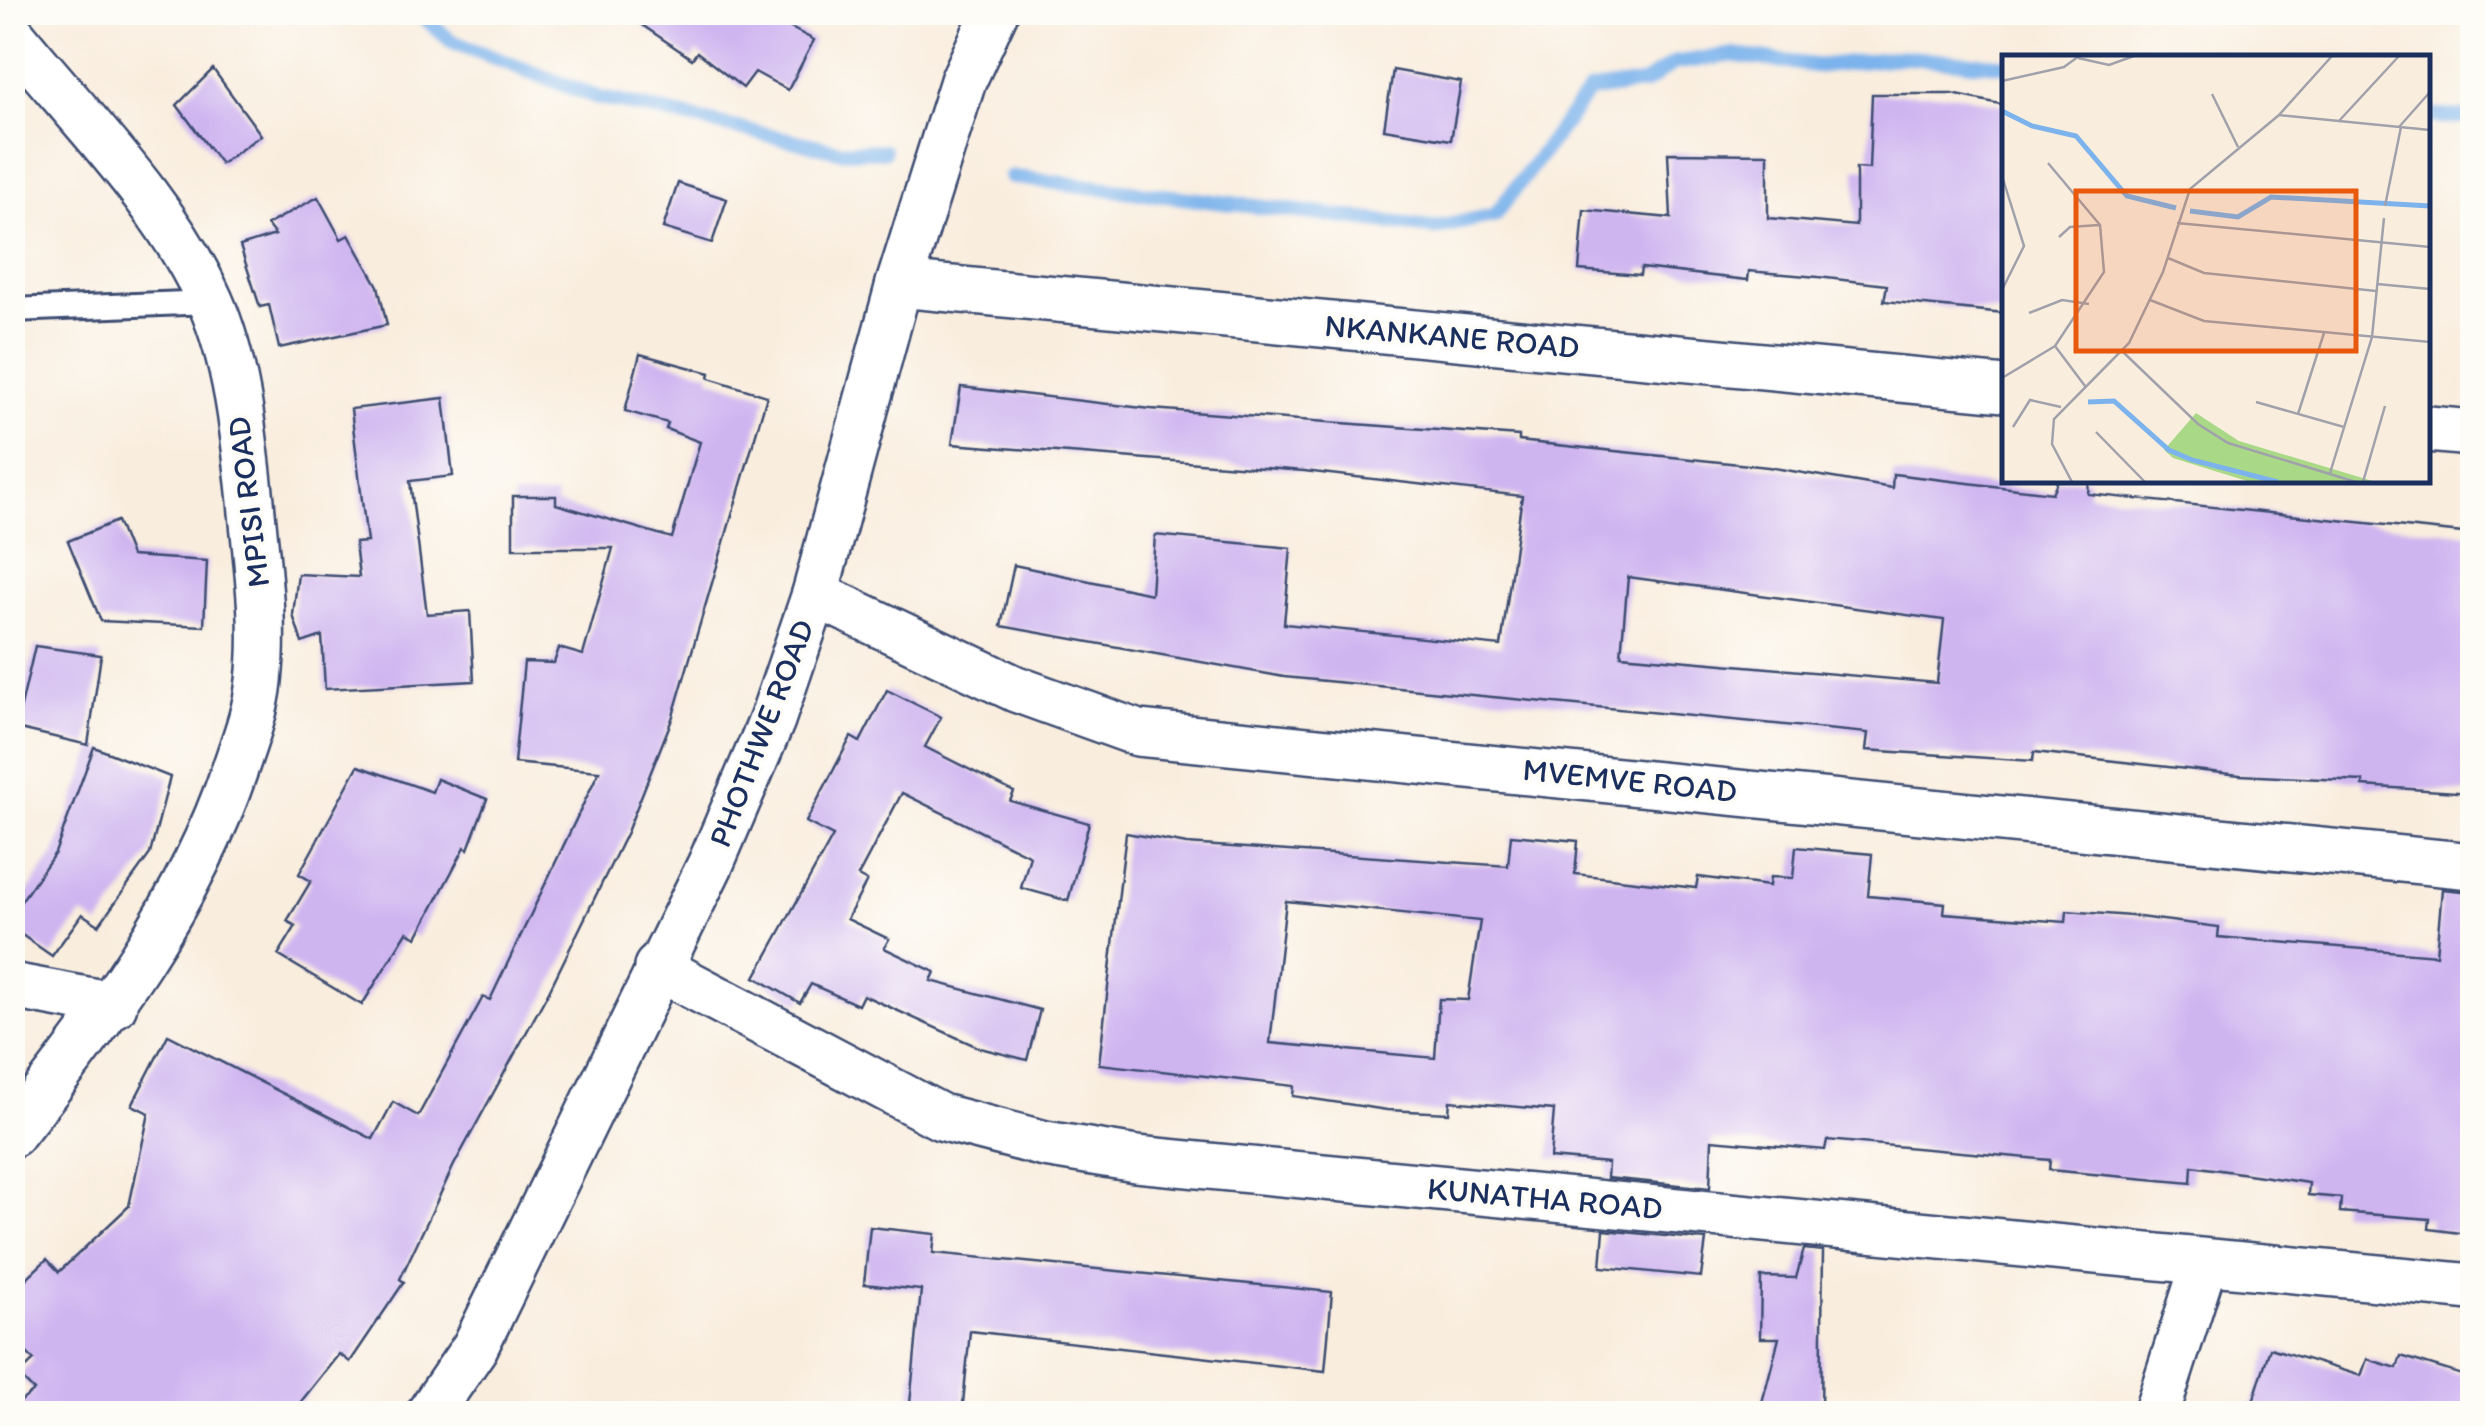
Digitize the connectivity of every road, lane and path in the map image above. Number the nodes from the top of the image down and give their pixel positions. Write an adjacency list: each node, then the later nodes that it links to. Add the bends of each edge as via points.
1 (994, 12): 3 (street, PHOTHWE ROAD, via 964,81)
2 (12, 35): 4 (street, MPISI ROAD, via 158,213)
3 (899, 284): 6 (street, NKANKANE ROAD); 9 (street, PHOTHWE ROAD)
4 (210, 302): 5 (lane); 13 (street, MPISI ROAD, via 227,351 247,466 260,593 259,684 223,806 194,872)
5 (12, 310)
6 (2002, 389)
7 (2430, 429): 8 (street)
8 (2472, 433)
9 (815, 594): 10 (street, MVEMVE ROAD, via 1016,689 1138,732); 11 (street, PHOTHWE ROAD, via 742,796)
10 (2472, 866)
11 (657, 967): 15 (street, KUNATHA ROAD, via 941,1116 1045,1144); 17 (street, PHOTHWE ROAD, via 475,1347)
12 (12, 986): 13 (street)
13 (114, 1005): 14 (street, MPISI ROAD)
14 (12, 1134)
15 (2204, 1264): 16 (street, KUNATHA ROAD); 18 (street)
16 (2472, 1287)
17 (429, 1414)
18 (2156, 1414)

